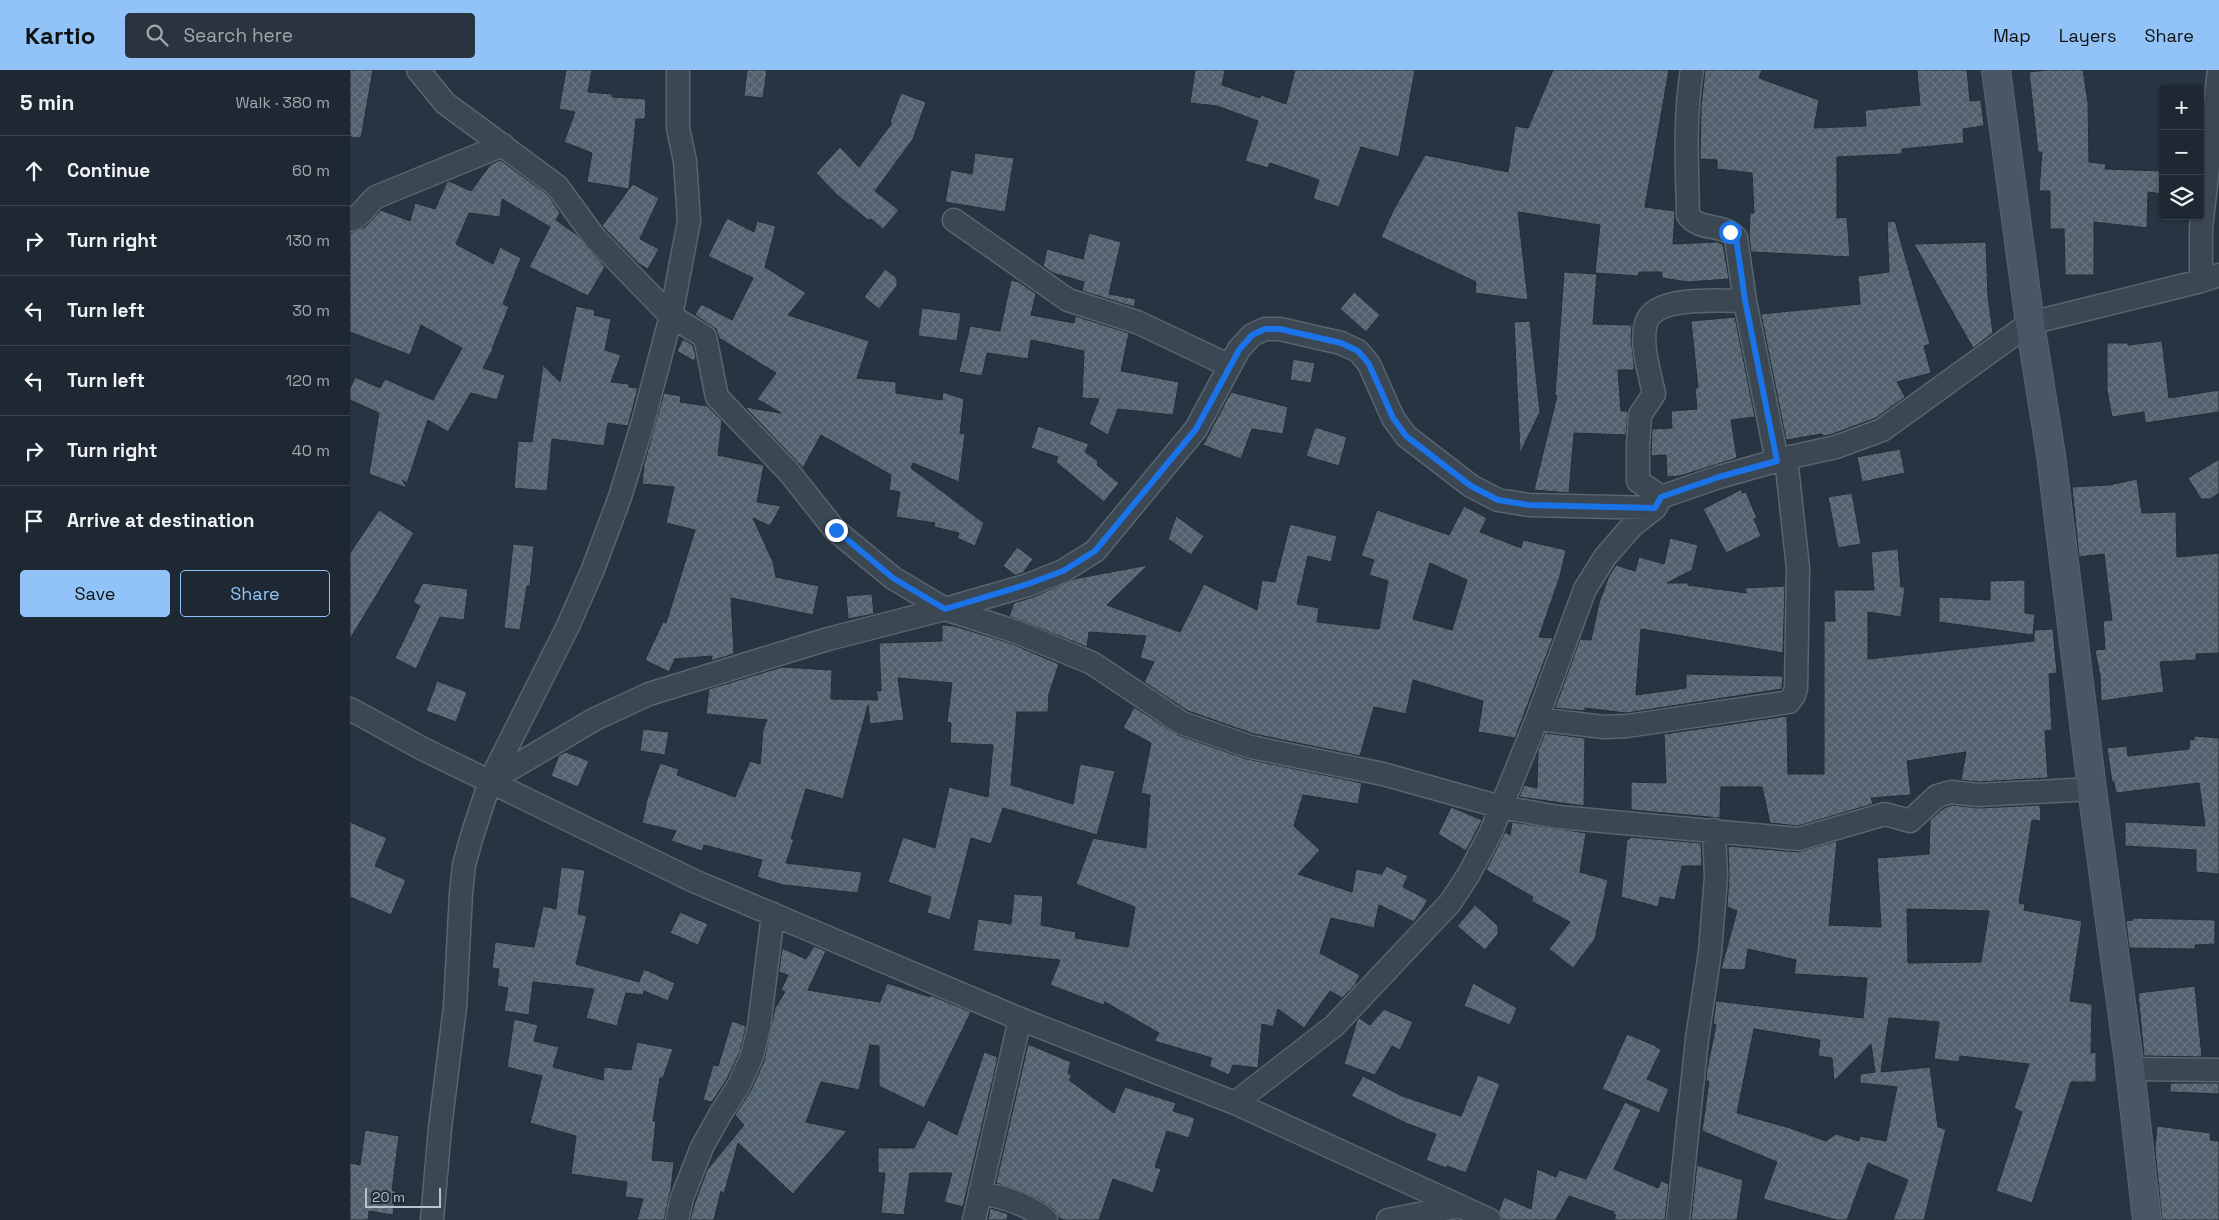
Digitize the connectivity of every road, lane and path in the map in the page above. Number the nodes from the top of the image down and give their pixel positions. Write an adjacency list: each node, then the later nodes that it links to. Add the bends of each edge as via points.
1 (418, 70): 6 (street, via 445,103)
2 (678, 70): 11 (street, via 678,128 685,161 689,221)
3 (1692, 70): 10 (street, via 1686,121 1688,215 1700,225 1723,228 1736,238)
4 (1996, 70): 12 (street)
5 (2219, 70): 9 (street, via 2201,228)
6 (503, 145): 7 (street, via 376,197); 11 (street, via 556,186 595,238)
7 (350, 220)
8 (954, 220): 13 (street, via 1068,300 1137,322)
9 (2210, 278): 12 (street)
10 (1745, 300): 14 (street); 15 (street, via 1676,302 1652,313 1647,321 1644,343 1654,394 1640,415 1638,481)
11 (671, 316): 16 (street, via 705,337 718,397 789,472 836,530 893,578); 19 (street, via 625,479 593,569)
12 (2030, 323): 14 (street, via 1882,430 1836,448); 20 (street, via 2051,455)
13 (1230, 366): 15 (street, via 1252,335 1265,329 1280,329 1341,343 1358,351 1369,364 1393,418 1406,436 1471,486 1498,500 1529,505); 16 (street, via 1196,429 1095,551 1063,571)
14 (1781, 460): 15 (street, via 1719,477); 18 (street, via 1798,568 1796,688 1789,702 1627,726 1604,727)
15 (1658, 503): 18 (street, via 1605,557 1585,589)
16 (945, 609): 19 (street, via 828,639 648,694 596,719); 21 (street, via 1014,631 1092,663 1182,722 1213,735 1251,747 1383,774)
17 (350, 709): 19 (street)
18 (1537, 719): 21 (street)
19 (490, 781): 23 (street, via 694,881); 30 (street, via 464,865 455,1007)
20 (2092, 789): 22 (street, via 1978,795 1951,792 1937,796 1910,821 1884,814 1799,839); 25 (street)
21 (1501, 807): 22 (street, via 1558,817); 27 (street, via 1469,874 1450,903 1334,1026)
22 (1714, 830): 36 (street, via 1716,877 1710,952 1696,1048)
23 (773, 914): 24 (street); 31 (street, via 759,1027 752,1056 739,1085 702,1147)
24 (1020, 1019): 27 (street); 28 (street)
25 (2130, 1069): 26 (street); 37 (street)
26 (2219, 1070)
27 (1235, 1103): 29 (street)
28 (980, 1192): 32 (street); 33 (street, via 1016,1202)
29 (1460, 1206): 34 (street); 35 (street)
30 (432, 1220)
31 (677, 1220)
32 (974, 1220)
33 (1046, 1220)
34 (1388, 1220)
35 (1490, 1220)
36 (1678, 1220)
37 (2147, 1220)

